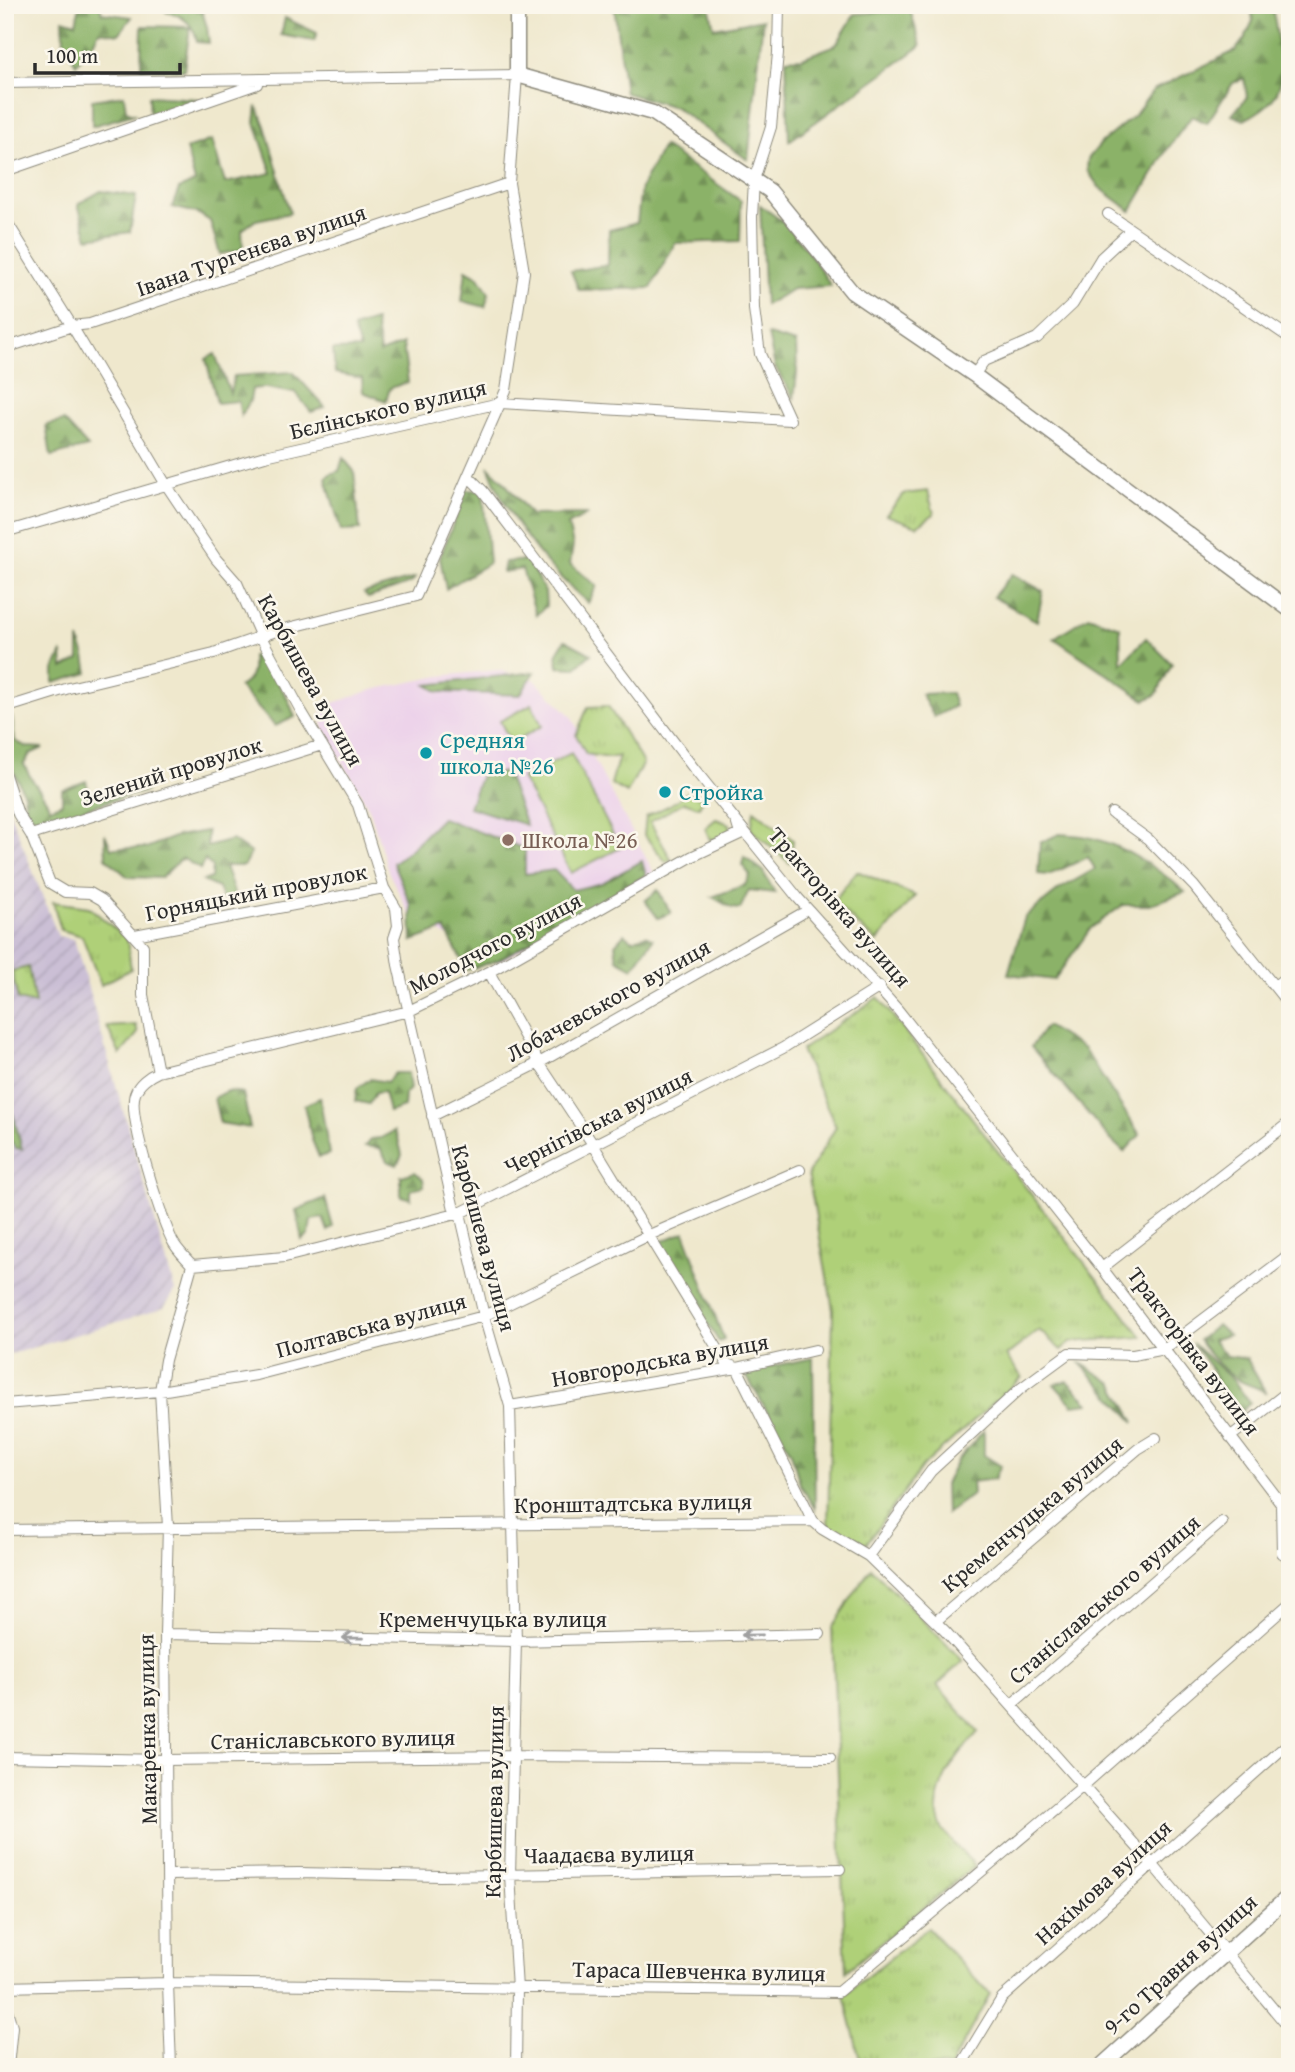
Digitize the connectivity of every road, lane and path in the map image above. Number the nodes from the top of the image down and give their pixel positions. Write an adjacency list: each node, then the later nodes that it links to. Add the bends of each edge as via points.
1 (517, 5): 3 (main road)
2 (779, 5): 7 (street, via 771,127)
3 (517, 75): 4 (street); 7 (main road, via 653,113); 8 (street)
4 (268, 80): 5 (street); 6 (street)
5 (5, 83)
6 (5, 171)
7 (754, 180): 15 (main road, via 770,191 852,292); 16 (street, Бєлінського вулиця, via 754,309 760,354 790,420)
8 (509, 183): 12 (street, Івана Тургенєва вулиця, via 90,324); 16 (street, via 524,272 506,390)
9 (1108, 214): 11 (street)
10 (5, 219): 12 (street, Карбишева вулиця)
11 (1131, 230): 13 (street); 15 (street, via 1101,258 1073,304 1046,330 985,361)
12 (72, 326): 14 (street, Івана Тургенєва вулиця); 18 (street, Карбишева вулиця)
13 (1290, 338)
14 (5, 348)
15 (974, 375): 20 (main road)
16 (500, 403): 17 (street); 18 (street, Бєлінського вулиця, via 265,456)
17 (468, 476): 21 (street, via 416,596); 26 (street, Тракторівка вулиця)
18 (165, 484): 19 (street, Бєлінського вулиця); 21 (street, Карбишева вулиця, via 237,583)
19 (5, 532)
20 (1290, 610)
21 (261, 637): 22 (street); 23 (street, Карбишева вулиця)
22 (5, 708)
23 (322, 744): 27 (street, Зелений провулок); 28 (street, Карбишева вулиця, via 358,804)
24 (5, 775): 27 (street, via 18,814)
25 (1112, 813): 33 (street, via 1149,839 1194,886)
26 (736, 820): 31 (street, Молодчого вулиця, via 740,834); 34 (street, Тракторівка вулиця, via 798,898)
27 (32, 835): 30 (street, via 50,883 65,892 90,893 102,900)
28 (384, 888): 30 (street, Горняцький провулок); 36 (street, Карбишева вулиця, via 396,908 394,938)
29 (801, 914): 37 (street, Лобачевського вулиця)
30 (135, 935): 38 (street, via 143,946 143,995)
31 (489, 972): 36 (street, Молодчого вулиця); 37 (street)
32 (1290, 974): 33 (street)
33 (1275, 986): 35 (street)
34 (880, 987): 41 (street, Чернігівська вулиця, via 783,1048); 47 (street, Тракторівка вулиця)
35 (1290, 1006)
36 (409, 1012): 38 (street, Молодчого вулиця); 39 (street, Карбишева вулиця)
37 (539, 1063): 39 (street, Лобачевського вулиця); 41 (street)
38 (158, 1072): 46 (street, via 135,1093 138,1139 173,1242)
39 (432, 1115): 43 (street, Карбишева вулиця, via 454,1209)
40 (1290, 1122): 47 (street)
41 (594, 1146): 43 (street, Чернігівська вулиця); 44 (street)
42 (800, 1170): 44 (street, Полтавська вулиця)
43 (460, 1213): 46 (street, Чернігівська вулиця, via 285,1257); 48 (street, Карбишева вулиця)
44 (647, 1236): 48 (street, Полтавська вулиця); 51 (street, via 727,1364)
45 (1290, 1254): 49 (street)
46 (192, 1265): 53 (street, Макаренка вулиця)
47 (1102, 1268): 49 (street, Тракторівка вулиця)
48 (484, 1316): 53 (street, Полтавська вулиця, via 256,1375); 55 (street, Карбишева вулиця)
49 (1164, 1349): 56 (street, Тракторівка вулиця); 63 (street, via 1133,1355 1069,1353 1020,1390 931,1471)
50 (816, 1350): 51 (street, Новгородська вулиця)
51 (737, 1368): 55 (street, Новгородська вулиця); 58 (street)
52 (1290, 1390): 56 (street)
53 (160, 1391): 54 (street, Полтавська вулиця); 61 (street, Макаренка вулиця)
54 (5, 1404)
55 (510, 1406): 60 (street, Карбишева вулиця)
56 (1230, 1437): 64 (street, Тракторівка вулиця, via 1281,1503 1282,1553)
57 (1156, 1438): 66 (street, Кременчуцька вулиця)
58 (813, 1521): 60 (street, Кронштадтська вулиця); 63 (street)
59 (1222, 1522): 70 (street, Станіславського вулиця)
60 (515, 1524): 61 (street, Кронштадтська вулиця); 69 (street, Карбишева вулиця)
61 (168, 1527): 62 (street, Кронштадтська вулиця); 67 (street, Макаренка вулиця)
62 (5, 1530)
63 (868, 1556): 66 (street)
64 (1290, 1558)
65 (1290, 1603): 76 (street, Тараса Шевченка вулиця)
66 (936, 1621): 70 (street)
67 (165, 1634): 69 (street, Кременчуцька вулиця, one-way to 67); 75 (street, Макаренка вулиця)
68 (820, 1634): 69 (street, Кременчуцька вулиця, one-way to 69)
69 (516, 1641): 72 (street, Карбишева вулиця)
70 (1012, 1705): 76 (street)
71 (1290, 1742): 77 (street, Нахімова вулиця)
72 (513, 1756): 74 (street, Станіславського вулиця); 75 (street, Станіславського вулиця); 80 (street, Карбишева вулиця)
73 (5, 1757): 75 (street, Станіславського вулиця)
74 (830, 1758)
75 (166, 1760): 79 (street, Макаренка вулиця)
76 (1083, 1786): 77 (street); 85 (street, Тараса Шевченка вулиця, via 838,1992)
77 (1153, 1865): 82 (street); 91 (street, Нахімова вулиця, via 1002,1997)
78 (840, 1868): 80 (street, Чаадаєва вулиця)
79 (169, 1875): 80 (street, Чаадаєва вулиця); 83 (street, Макаренка вулиця)
80 (510, 1875): 85 (street, Карбишева вулиця)
81 (1290, 1895): 82 (main road, 9-го Травня вулиця)
82 (1226, 1954): 87 (street); 92 (main road, 9-го Травня вулиця)
83 (168, 1983): 84 (street, Тараса Шевченка вулиця); 85 (street, Тараса Шевченка вулиця); 89 (street, Макаренка вулиця)
84 (5, 1987)
85 (517, 1989): 90 (street, Карбишева вулиця)
86 (5, 2003): 88 (street, via 12,2027)
87 (1290, 2029)
88 (8, 2067)
89 (171, 2067)
90 (516, 2067)
91 (960, 2067)
92 (1100, 2067)

